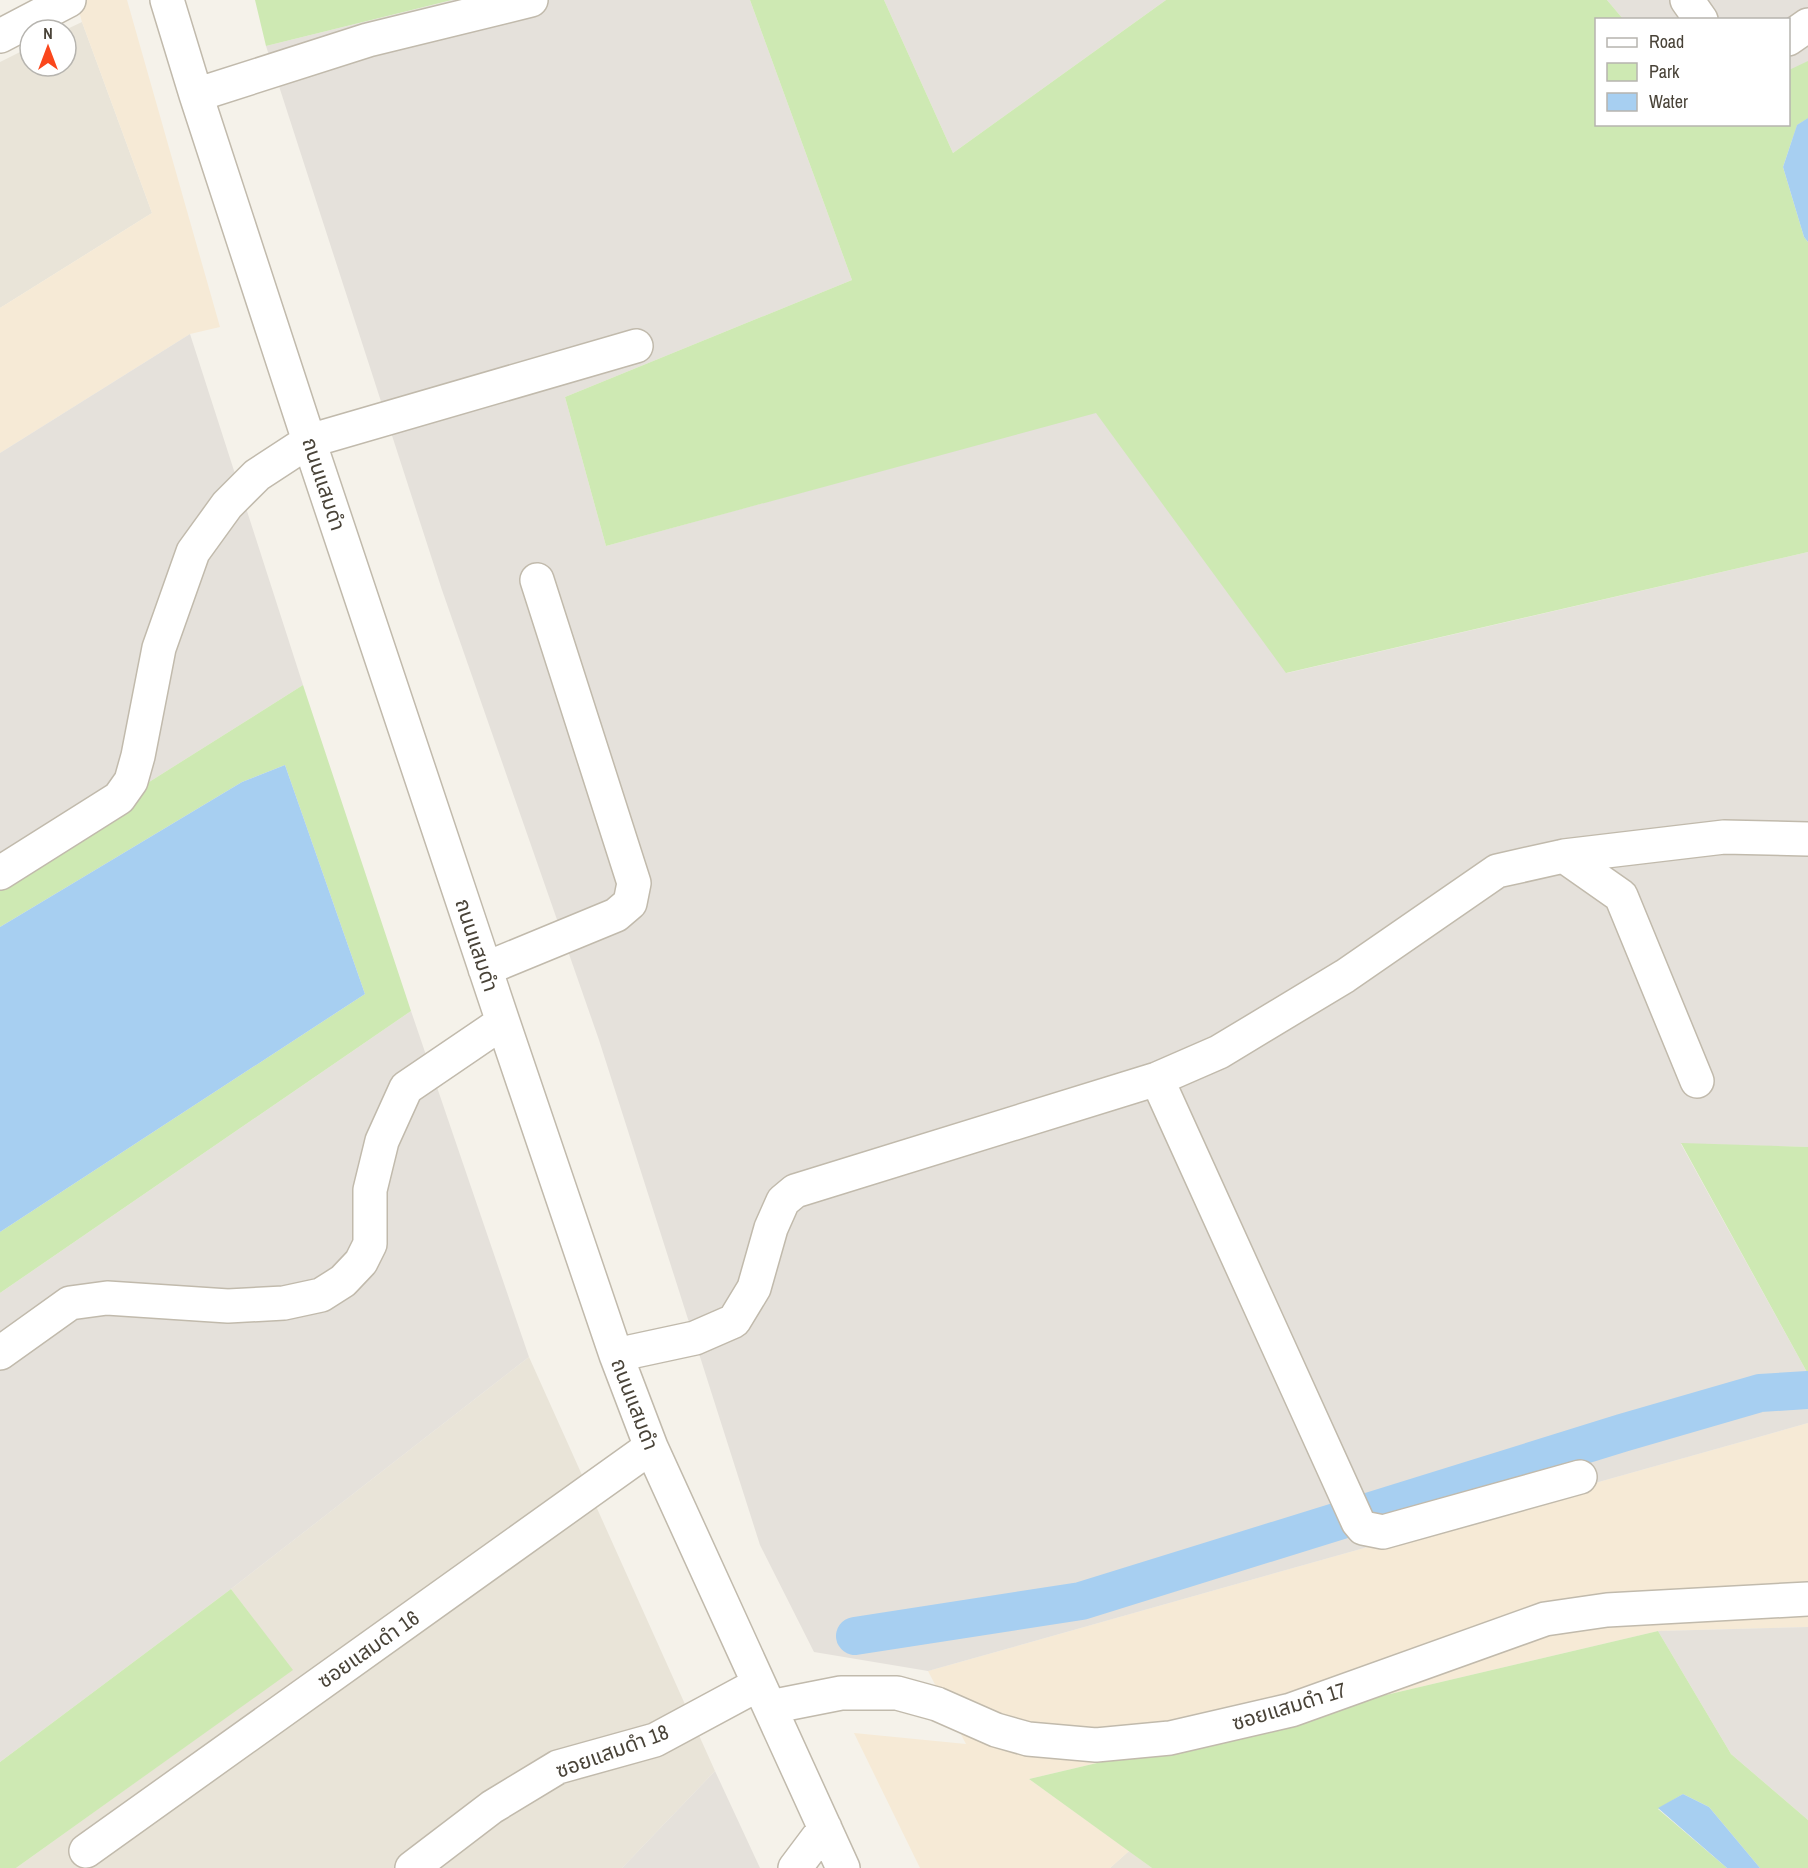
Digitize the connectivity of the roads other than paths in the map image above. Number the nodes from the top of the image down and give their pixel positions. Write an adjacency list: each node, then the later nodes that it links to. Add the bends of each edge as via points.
1 (69, 0): 7 (street)
2 (167, 0): 9 (street, ถนนแสมดำ)
3 (531, 0): 9 (street, via 368,40)
4 (1687, 0): 5 (street)
5 (1700, 18)
6 (1808, 25): 8 (street)
7 (0, 36)
8 (1790, 38)
9 (195, 95): 11 (street, ถนนแสมดำ)
10 (636, 345): 11 (street)
11 (309, 441): 15 (street, via 257,475 226,505 193,552 159,648 131,781 119,798); 16 (street, ถนนแสมดำ)
12 (537, 580): 16 (street, via 634,883 630,903 616,915)
13 (1808, 839): 14 (street, via 1725,837)
14 (1564, 856): 18 (street, via 1497,872 1345,976 1219,1052); 19 (street, via 1621,896)
15 (0, 873)
16 (485, 969): 17 (street, ถนนแสมดำ)
17 (503, 1022): 20 (street, via 406,1088 382,1142 370,1190 370,1244 361,1262 321,1295 284,1304 228,1306 106,1298 70,1304); 21 (street, ถนนแสมดำ)
18 (1157, 1079): 21 (street, via 795,1191 783,1201 754,1288 734,1321 695,1338); 23 (street, via 1363,1528 1383,1532)
19 (1697, 1081)
20 (0, 1353)
21 (616, 1355): 22 (street, ถนนแสมดำ)
22 (651, 1447): 25 (street, ถนนแสมดำ); 27 (street, ซอยแสมดำ 16)
23 (1580, 1477)
24 (1808, 1599): 25 (street, ซอยแสมดำ 17, via 1607,1610 1545,1619 1291,1710 1170,1738 1096,1745 1028,1739 897,1693)
25 (764, 1696): 26 (street, ถนนแสมดำ); 28 (street, ซอยแสมดำ 18, via 655,1740 558,1767 492,1807)
26 (825, 1828): 29 (street); 30 (street, ถนนแสมดำ)
27 (86, 1851)
28 (412, 1868)
29 (795, 1868)
30 (843, 1868)

